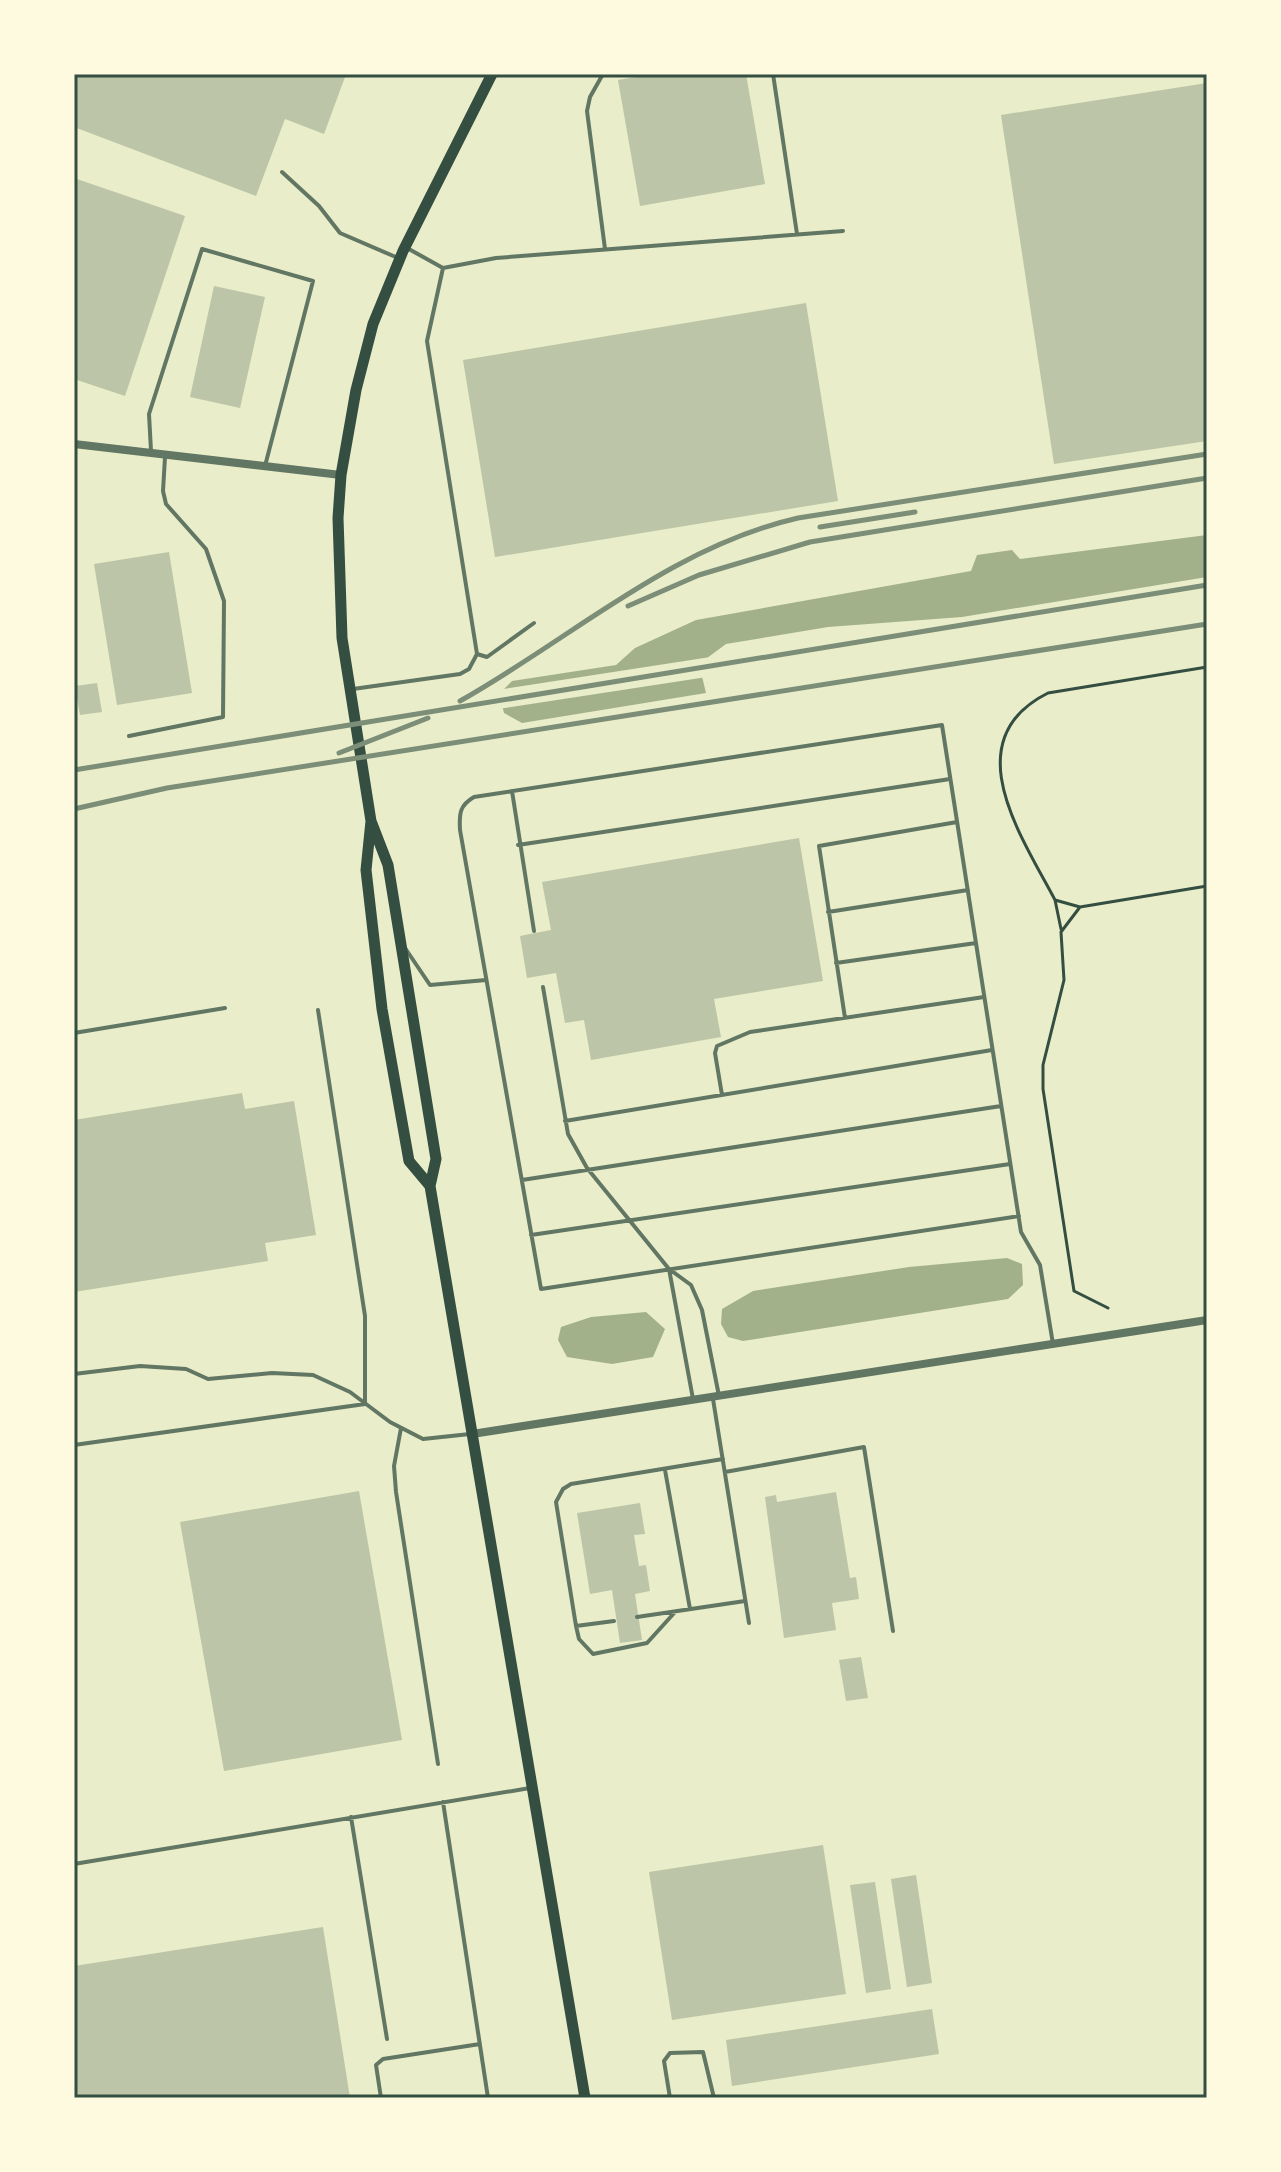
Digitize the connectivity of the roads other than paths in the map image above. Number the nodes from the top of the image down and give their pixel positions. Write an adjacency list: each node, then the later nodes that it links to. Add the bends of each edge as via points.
1 (492, 74): 7 (main road)
2 (603, 74): 8 (lane, via 587,111)
3 (773, 74): 6 (lane)
4 (282, 172): 9 (lane, via 340,233)
5 (843, 231): 6 (lane)
6 (797, 234): 8 (lane)
7 (405, 247): 9 (main road); 10 (lane)
8 (605, 249): 10 (lane)
9 (400, 259): 15 (main road, via 373,324)
10 (443, 268): 17 (lane, via 427,341)
11 (74, 444): 12 (street)
12 (151, 453): 13 (street); 14 (lane, via 149,414 202,249 313,281)
13 (165, 455): 14 (street); 19 (lane, via 166,504 206,549 224,601 223,717)
14 (265, 466): 15 (street)
15 (341, 475): 18 (main road, via 337,570)
16 (534, 623): 17 (lane, via 487,657)
17 (477, 654): 18 (lane, via 460,674)
18 (350, 689): 22 (main road)
19 (129, 736)
20 (950, 779): 21 (lane, via 942,725); 23 (lane); 24 (lane)
21 (512, 791): 24 (lane); 31 (lane, via 474,797 459,814)
22 (371, 821): 28 (main road, via 388,865); 45 (main road, via 366,870 382,1009 409,1161)
23 (957, 822): 25 (lane); 26 (lane, via 819,846)
24 (518, 845): 27 (lane)
25 (968, 890): 26 (lane); 29 (lane)
26 (828, 912): 30 (lane)
27 (534, 931)
28 (401, 940): 31 (lane, via 430,985); 45 (main road, via 436,1159)
29 (976, 943): 30 (lane); 33 (lane)
30 (836, 963): 36 (lane)
31 (486, 980): 44 (lane)
32 (543, 987): 41 (lane)
33 (984, 997): 36 (lane); 38 (lane)
34 (225, 1008): 37 (lane)
35 (318, 1010): 55 (lane, via 365,1316)
36 (845, 1018): 39 (lane, via 750,1032 717,1046)
37 (74, 1033)
38 (993, 1050): 39 (lane); 40 (lane)
39 (722, 1095): 41 (lane)
40 (1001, 1106): 42 (lane); 43 (lane)
41 (565, 1121): 43 (lane)
42 (1010, 1164): 46 (lane); 47 (lane)
43 (587, 1168): 44 (lane); 47 (lane)
44 (521, 1181): 48 (lane)
45 (430, 1186): 57 (main road)
46 (1019, 1216): 49 (lane); 51 (lane, via 1021,1232 1040,1265)
47 (631, 1222): 48 (lane); 49 (lane)
48 (531, 1235): 49 (lane, via 541,1289)
49 (669, 1269): 53 (lane, via 691,1285 702,1310); 54 (lane)
50 (1207, 1320): 51 (street)
51 (1053, 1344): 53 (street)
52 (74, 1374): 55 (lane, via 140,1366 186,1369 208,1379 313,1375)
53 (716, 1396): 54 (street); 59 (lane)
54 (693, 1399): 57 (street)
55 (365, 1404): 56 (lane); 58 (lane)
56 (401, 1428): 57 (lane, via 423,1439); 70 (lane, via 394,1466 396,1492)
57 (472, 1434): 71 (main road)
58 (74, 1445)
59 (723, 1459): 60 (lane); 61 (lane)
60 (665, 1469): 63 (lane); 68 (lane, via 571,1484 559,1496)
61 (725, 1472): 62 (lane); 69 (lane, via 864,1447)
62 (746, 1601): 63 (lane); 67 (lane)
63 (690, 1609): 64 (lane)
64 (676, 1611): 65 (lane); 68 (lane, via 647,1643 593,1654 579,1639)
65 (637, 1617)
66 (614, 1621): 68 (lane)
67 (749, 1623)
68 (576, 1626)
69 (893, 1631)
70 (438, 1764)
71 (532, 1787): 72 (lane); 79 (main road)
72 (443, 1802): 73 (lane); 76 (lane)
73 (351, 1817): 74 (lane); 75 (lane)
74 (74, 1864)
75 (387, 2039)
76 (480, 2044): 77 (lane, via 383,2059 376,2065); 78 (lane)
77 (381, 2098)
78 (488, 2098)
79 (585, 2098)
80 (670, 2098): 81 (lane, via 664,2061 670,2053 690,2050 703,2052 708,2062)
81 (714, 2098)

